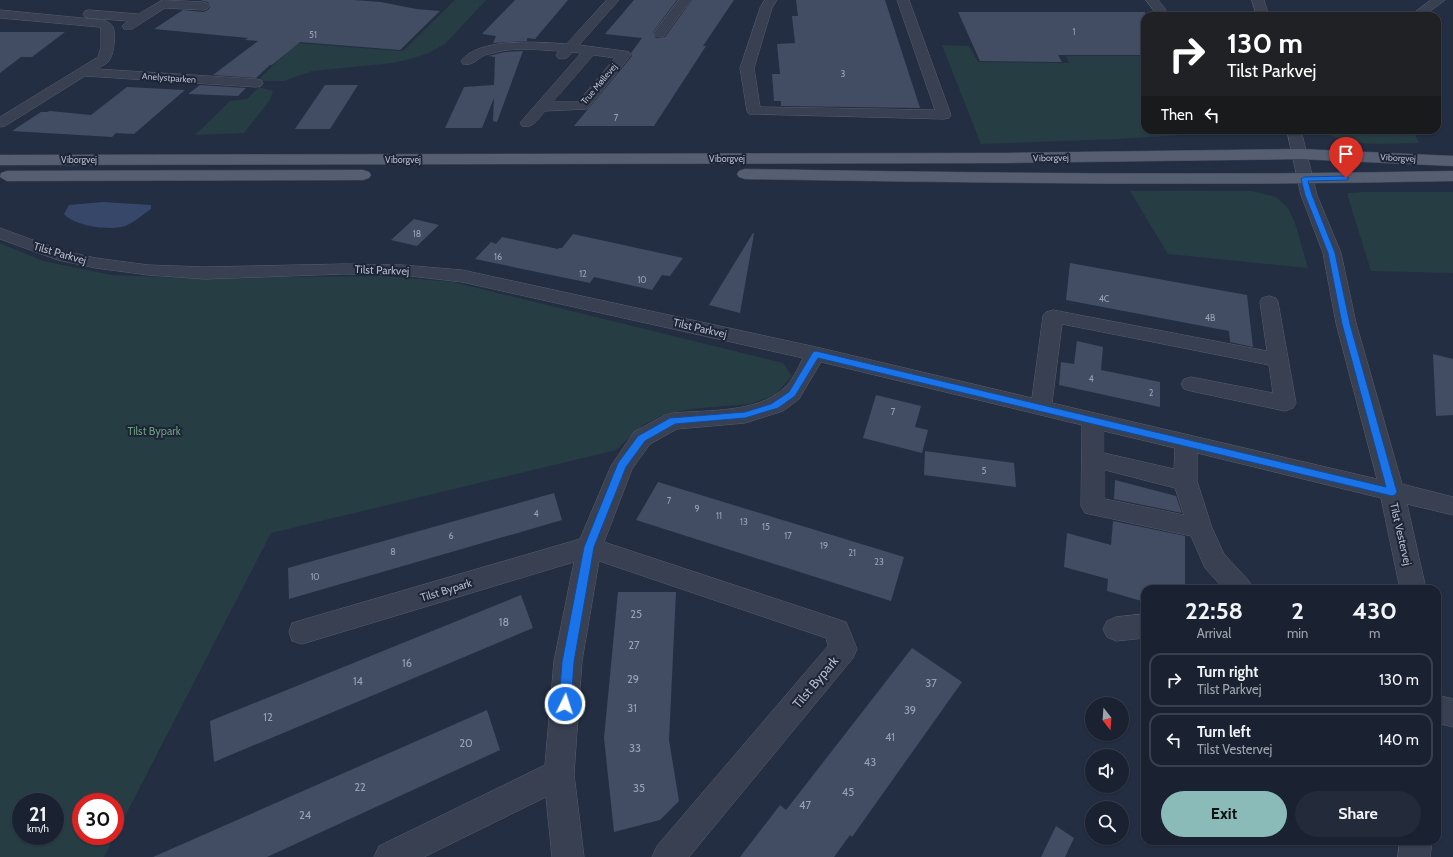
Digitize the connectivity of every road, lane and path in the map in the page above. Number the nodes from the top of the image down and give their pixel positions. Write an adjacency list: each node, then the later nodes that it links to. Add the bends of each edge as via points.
1 (613, 0): 17 (street)
2 (685, 0): 15 (street)
3 (771, 0): 4 (street, via 766,8 747,68 754,112 944,115)
4 (903, 0)
5 (1152, 0): 10 (street)
6 (1439, 0): 12 (street)
7 (166, 2): 9 (street); 14 (street)
8 (1259, 2): 11 (street)
9 (203, 6)
10 (1160, 10)
11 (1262, 12)
12 (1422, 12)
13 (0, 13): 14 (street, via 34,9); 16 (street, via 102,24 107,27)
14 (140, 18): 16 (street, via 125,29)
15 (660, 33)
16 (107, 35): 21 (street, via 104,58)
17 (571, 47): 18 (street, True Møllevej); 19 (street); 20 (street, True Møllevej, via 502,48 481,53)
18 (591, 50): 23 (street); 23 (street, True Møllevej, via 624,54 582,106)
19 (561, 57)
20 (468, 61)
21 (81, 72): 22 (street, Anelystparken); 24 (street)
22 (256, 83)
23 (542, 107): 25 (street)
24 (0, 123)
25 (527, 124)
26 (1295, 134): 27 (street, Tilst Vestervej)
27 (1300, 154): 28 (main road, Viborgvej, via 1006,158); 29 (main road, Viborgvej); 34 (street, Tilst Vestervej)
28 (0, 160)
29 (1453, 161)
30 (729, 174): 34 (main road, Viborgvej)
31 (378, 175): 32 (main road, Viborgvej)
32 (0, 176)
33 (1453, 176): 34 (main road, Viborgvej)
34 (1304, 179): 45 (street, Tilst Vestervej, via 1332,253 1346,324)
35 (0, 233): 37 (street, Tilst Parkvej, via 58,255 148,270 205,273 402,270 462,276)
36 (1269, 302): 38 (street)
37 (816, 354): 40 (street, Tilst Parkvej); 48 (street, via 792,394 775,406 745,415 673,421 642,438 622,466)
38 (1278, 360): 39 (street, via 1285,403); 40 (street, via 1053,316)
39 (1191, 384)
40 (1041, 408): 41 (street, Tilst Parkvej)
41 (1093, 421): 42 (street, Tilst Parkvej); 43 (street)
42 (1186, 443): 44 (street); 45 (street, Tilst Parkvej)
43 (1093, 459): 44 (street); 47 (street, via 1093,506)
44 (1185, 481): 47 (street)
45 (1392, 492): 46 (street, Tilst Parkvej); 50 (street, Tilst Vestervej)
46 (1453, 506)
47 (1200, 528): 49 (street, via 1214,561)
48 (589, 547): 53 (street, Tilst Bypark); 56 (street, via 568,662); 60 (street, Tilst Bypark, via 837,630 843,649)
49 (1236, 585)
50 (1412, 585)
51 (1141, 626): 52 (street)
52 (1116, 629)
53 (302, 632)
54 (1441, 710): 55 (street)
55 (1453, 713)
56 (559, 774): 58 (street); 59 (street)
57 (1416, 845): 61 (street)
58 (390, 857)
59 (568, 857)
60 (668, 857)
61 (1414, 857)

